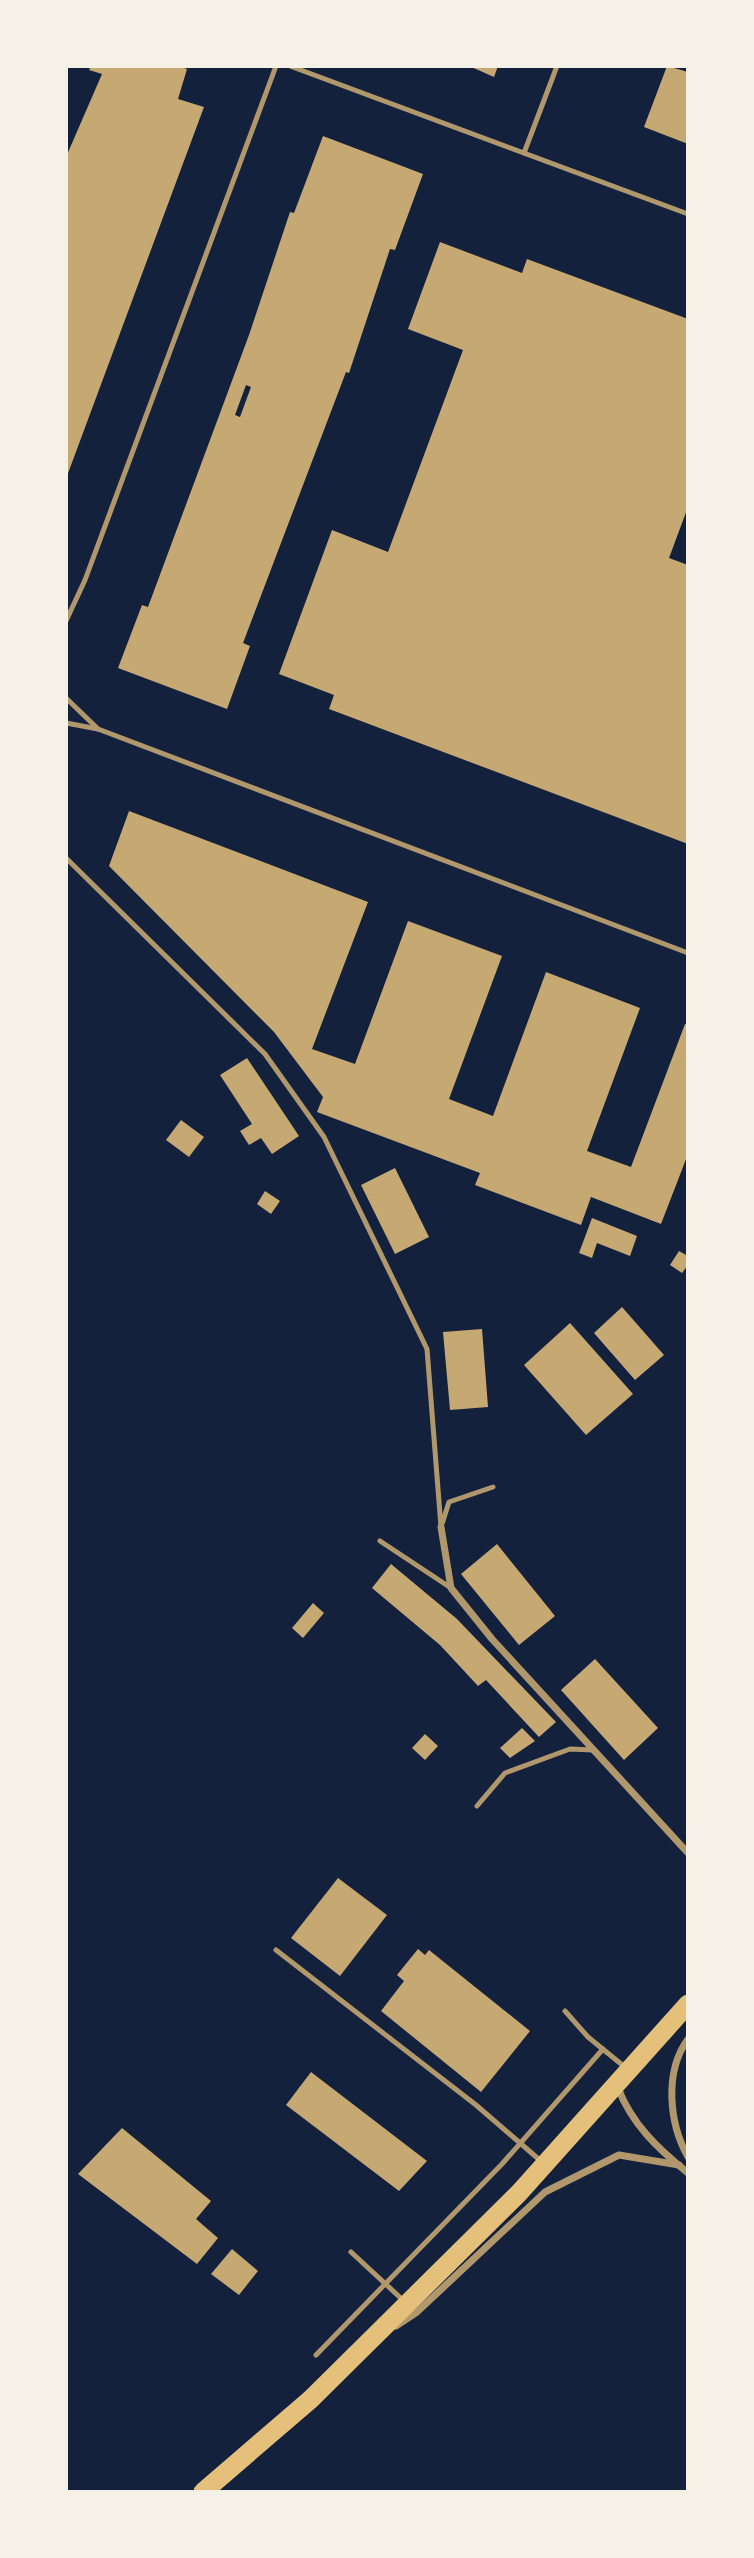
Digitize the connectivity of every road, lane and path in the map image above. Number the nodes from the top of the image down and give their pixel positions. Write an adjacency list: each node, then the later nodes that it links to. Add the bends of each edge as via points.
1 (276, 66): 6 (lane)
2 (290, 66): 4 (lane)
3 (557, 66): 4 (lane)
4 (524, 153): 5 (lane)
5 (688, 214)
6 (74, 602): 7 (lane); 8 (lane)
7 (66, 608)
8 (66, 621)
9 (66, 698): 11 (lane)
10 (66, 723): 11 (lane)
11 (97, 729): 13 (lane)
12 (66, 858): 15 (lane, via 265,1054 324,1137 427,1349)
13 (688, 953)
14 (494, 1487): 15 (lane, via 450,1502)
15 (441, 1527): 17 (street)
16 (380, 1541): 17 (lane)
17 (451, 1588): 18 (street)
18 (593, 1750): 19 (lane, via 570,1749 505,1773); 20 (street)
19 (477, 1806)
20 (688, 1853)
21 (276, 1950): 27 (lane)
22 (688, 2004): 26 (highway)
23 (565, 2011): 25 (lane)
24 (688, 2039): 28 (street, via 672,2080 677,2138)
25 (603, 2049): 26 (lane); 27 (lane)
26 (622, 2077): 29 (highway); 30 (street, via 628,2113)
27 (520, 2144): 29 (lane); 33 (lane)
28 (688, 2157)
29 (544, 2164): 34 (highway)
30 (679, 2165): 31 (street); 35 (street, via 619,2155 545,2192 417,2312)
31 (688, 2173)
32 (351, 2252): 33 (lane)
33 (387, 2283): 34 (lane); 36 (lane)
34 (407, 2304): 35 (highway)
35 (360, 2350): 37 (highway, via 311,2399)
36 (316, 2355)
37 (203, 2491)

